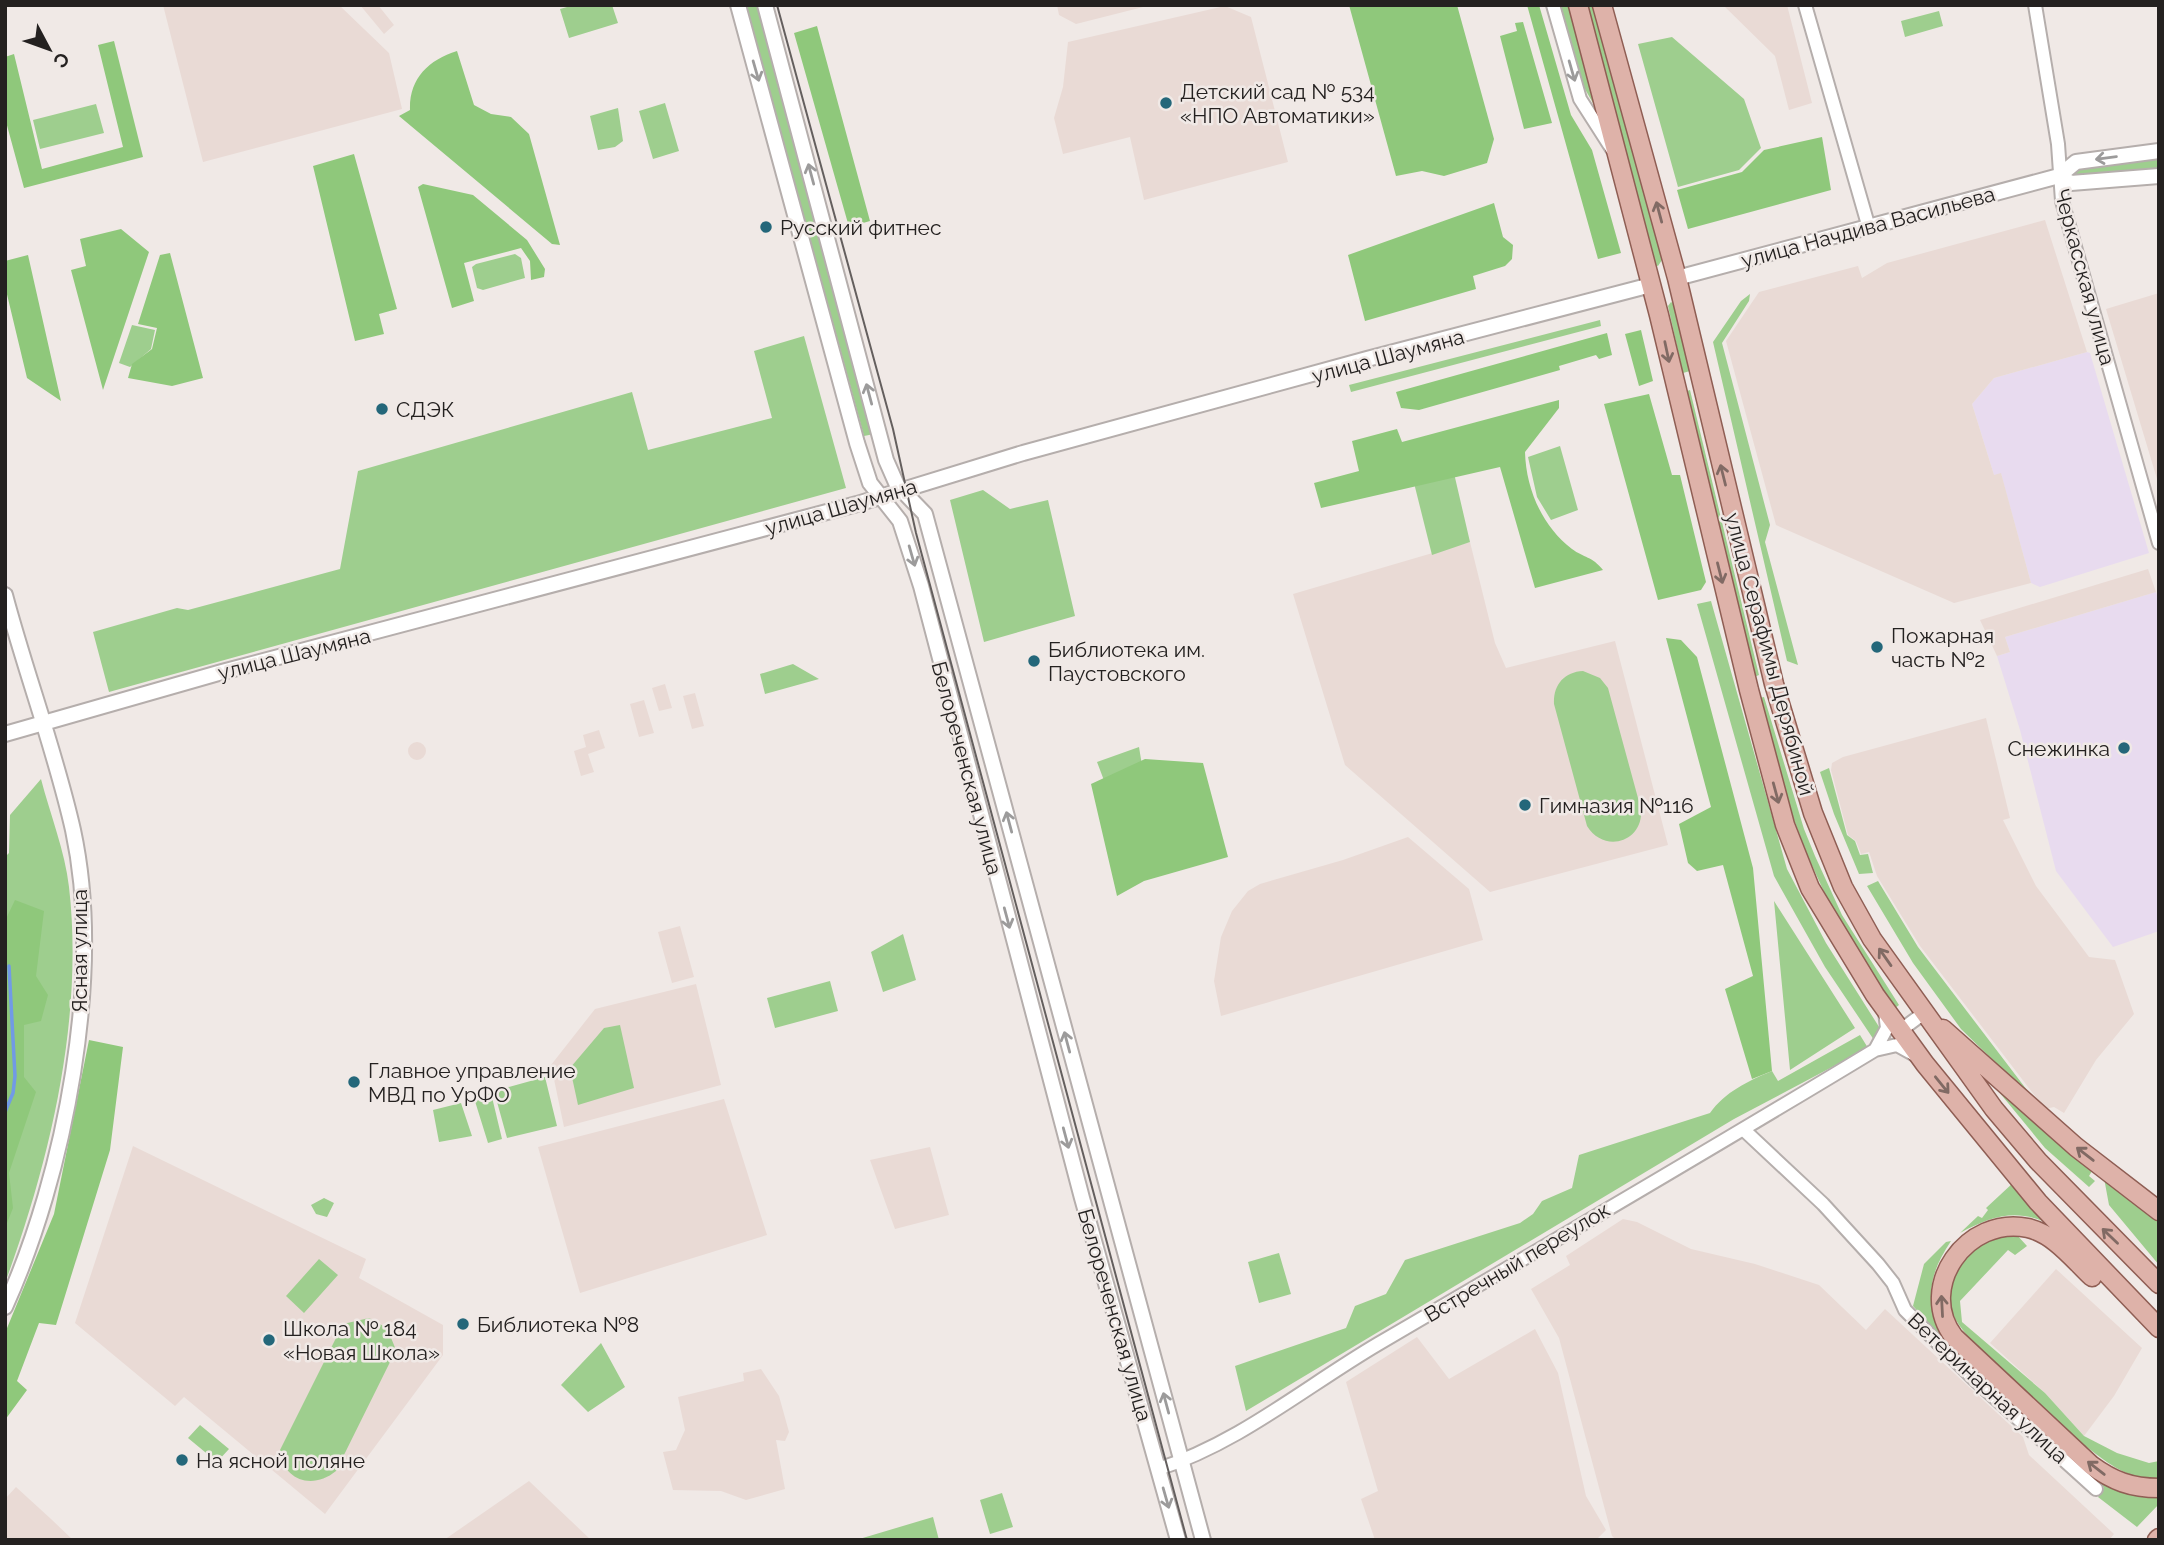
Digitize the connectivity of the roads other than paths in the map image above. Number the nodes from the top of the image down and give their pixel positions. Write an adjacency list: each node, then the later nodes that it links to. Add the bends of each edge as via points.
1 (737, 5): 16 (street, Белореченская улица, one-way to 16, via 857,443 870,483)
2 (765, 5): 15 (street, Белореченская улица, one-way to 2, via 886,460)
3 (1553, 5): 9 (street, улица Серафимы Дерябиной, one-way to 9, via 1580,99)
4 (1578, 5): 9 (main road, улица Серафимы Дерябиной)
5 (1602, 5): 13 (main road, улица Серафимы Дерябиной, one-way to 5)
6 (1805, 5): 12 (street)
7 (2035, 5): 10 (street, Черкасская улица)
8 (2159, 151): 10 (street, улица Начдива Васильева, one-way to 10, via 2076,162)
9 (1617, 158): 14 (main road, улица Серафимы Дерябиной)
10 (2059, 176): 11 (street, улица Начдива Васильева, via 2071,183); 12 (street, улица Начдива Васильева); 17 (street, Черкасская улица, via 2075,251)
11 (2159, 176)
12 (1869, 228): 13 (street, улица Начдива Васильева)
13 (1677, 278): 14 (main road, улица Шаумяна); 22 (main road, улица Серафимы Дерябиной, one-way to 13, via 1872,939 1843,887 1813,813 1774,684)
14 (1651, 285): 15 (street, улица Шаумяна, via 1023,453); 21 (main road, улица Серафимы Дерябиной, one-way to 21, via 1785,825 1810,888)
15 (901, 491): 16 (street, улица Шаумяна); 32 (street, Белореченская улица, one-way to 15, via 925,514)
16 (881, 496): 19 (street, улица Шаумяна); 33 (street, Белореченская улица, one-way to 33, via 900,521 921,586 994,872)
17 (2159, 543)
18 (5, 595): 19 (street, Ясная улица)
19 (42, 724): 20 (street, улица Шаумяна); 30 (street, Ясная улица, via 73,832 81,891 83,978 79,1035 63,1125 42,1210)
20 (5, 734)
21 (1884, 1007): 23 (main road, улица Серафимы Дерябиной); 24 (street, via 1887,1028)
22 (1925, 1015): 23 (street); 27 (main road, one-way to 22, via 2076,1147); 28 (main road, улица Серафимы Дерябиной, one-way to 22, via 2038,1160)
23 (1901, 1030): 25 (main road, улица Серафимы Дерябиной)
24 (1875, 1051): 25 (street, Встречный переулок, via 1892,1045 1904,1047); 26 (street, Встречный переулок)
25 (1925, 1064): 29 (main road, улица Серафимы Дерябиной, one-way to 29, via 2038,1202)
26 (1744, 1130): 32 (street, Встречный переулок, via 1358,1356 1247,1428); 35 (street, Ветеринарная улица, via 1823,1204 1878,1264 1905,1310)
27 (2159, 1210)
28 (2159, 1284)
29 (2128, 1298): 31 (main road, улица Серафимы Дерябиной); 34 (main road, one-way to 29, via 2138,1488 2112,1480 2091,1465 1954,1337 1946,1327 1941,1301 1945,1276 1963,1246 1977,1236 2015,1227 2051,1238 2093,1278)
30 (5, 1307)
31 (2159, 1328)
32 (1182, 1461): 33 (street, Встречный переулок); 37 (street, Белореченская улица)
33 (1158, 1469): 36 (street, Белореченская улица, one-way to 36)
34 (2159, 1488)
35 (2096, 1489)
36 (1178, 1540)
37 (1203, 1540)

